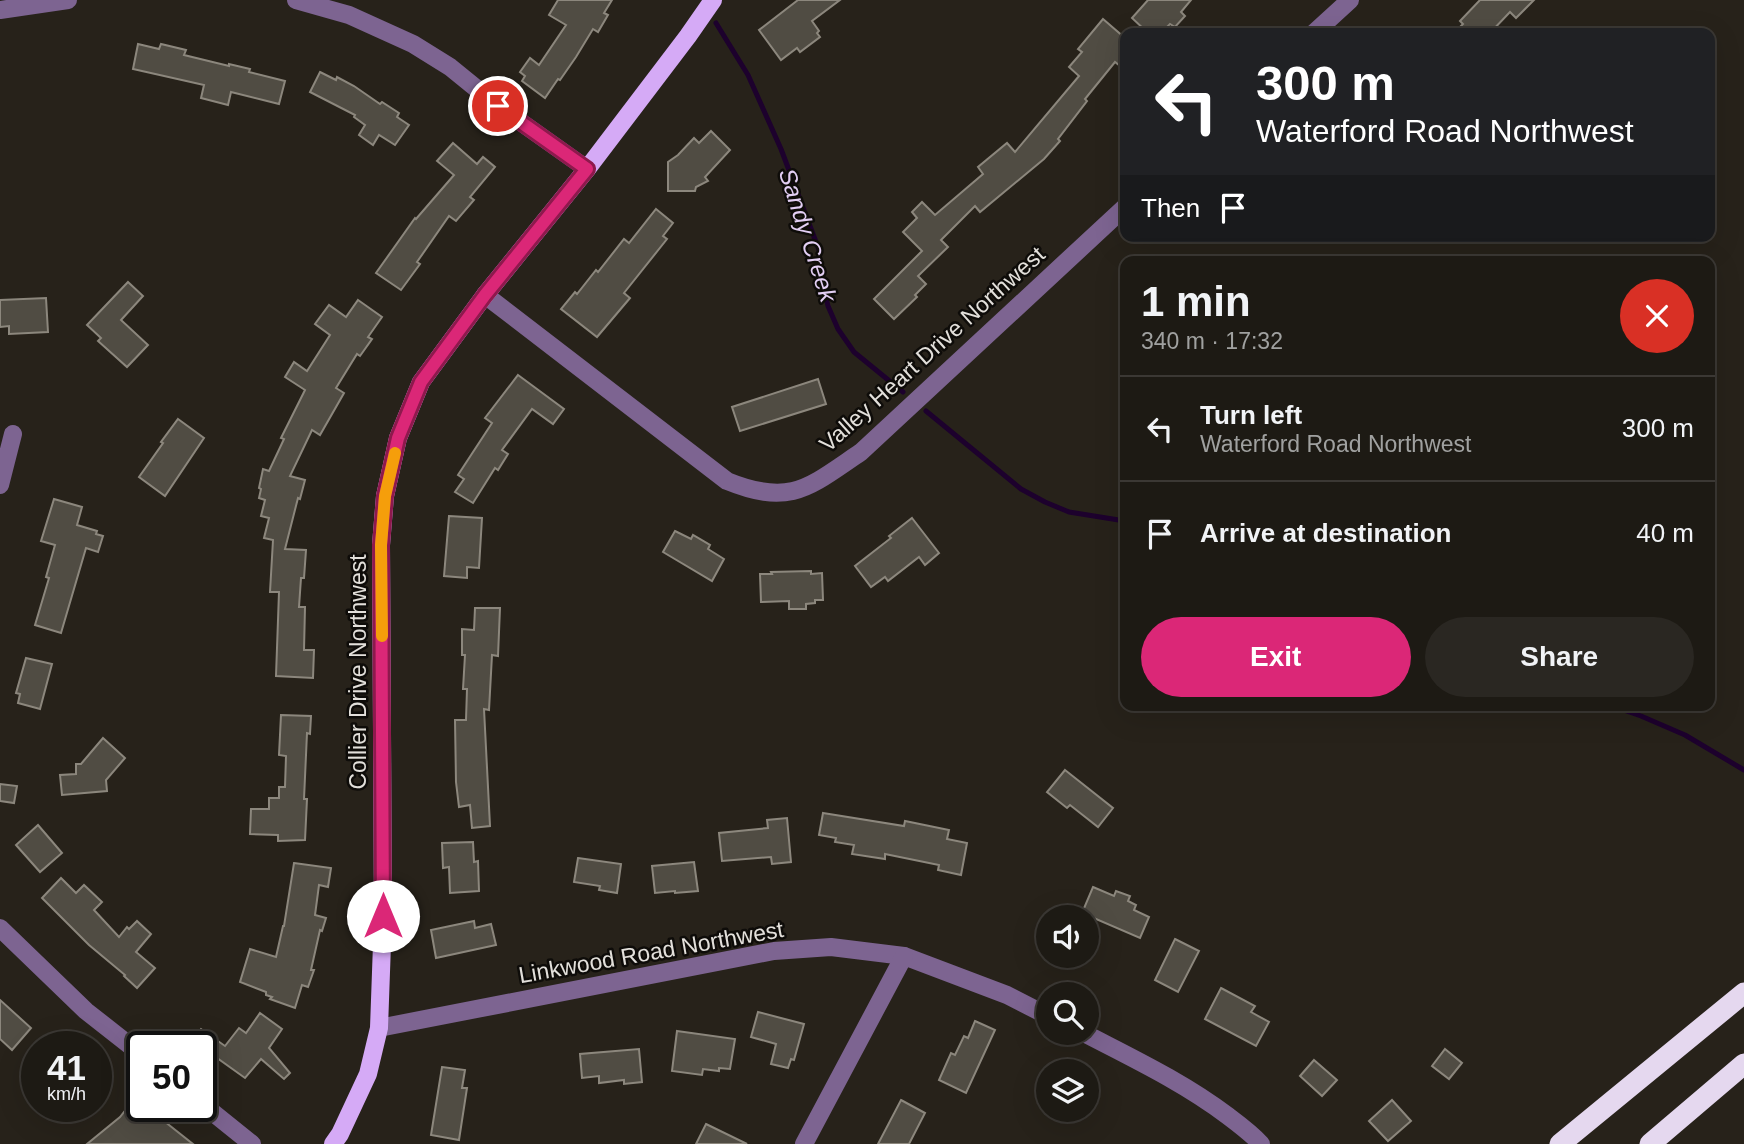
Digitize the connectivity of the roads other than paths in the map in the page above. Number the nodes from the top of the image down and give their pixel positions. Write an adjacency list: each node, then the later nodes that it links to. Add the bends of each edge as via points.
1 (68, 0): 5 (street)
2 (296, 0): 7 (street, via 349,15 412,44)
3 (713, 0): 7 (main road, Collier Drive Northwest)
4 (1350, 0): 6 (street)
5 (0, 9)
6 (1319, 28)
7 (587, 169): 9 (main road, Collier Drive Northwest)
8 (1120, 212): 9 (street, Valley Heart Drive Northwest, via 861,452 815,483 791,493 750,490 727,481)
9 (485, 295): 16 (main road, Collier Drive Northwest, via 421,382 398,438 385,496)
10 (13, 434): 11 (street)
11 (0, 485)
12 (0, 928): 18 (street, via 86,1011)
13 (905, 956): 15 (street, Linkwood Road Northwest); 16 (street, Linkwood Road Northwest, via 831,947 774,951); 23 (street)
14 (1744, 993): 25 (highway)
15 (1036, 1010)
16 (379, 1028): 22 (main road, Collier Drive Northwest, via 368,1074)
17 (1099, 1040): 24 (street, via 1200,1095)
18 (126, 1042)
19 (1744, 1064): 26 (highway)
20 (217, 1116): 21 (street)
21 (252, 1144)
22 (333, 1144)
23 (804, 1144)
24 (1261, 1144)
25 (1560, 1144)
26 (1650, 1144)

